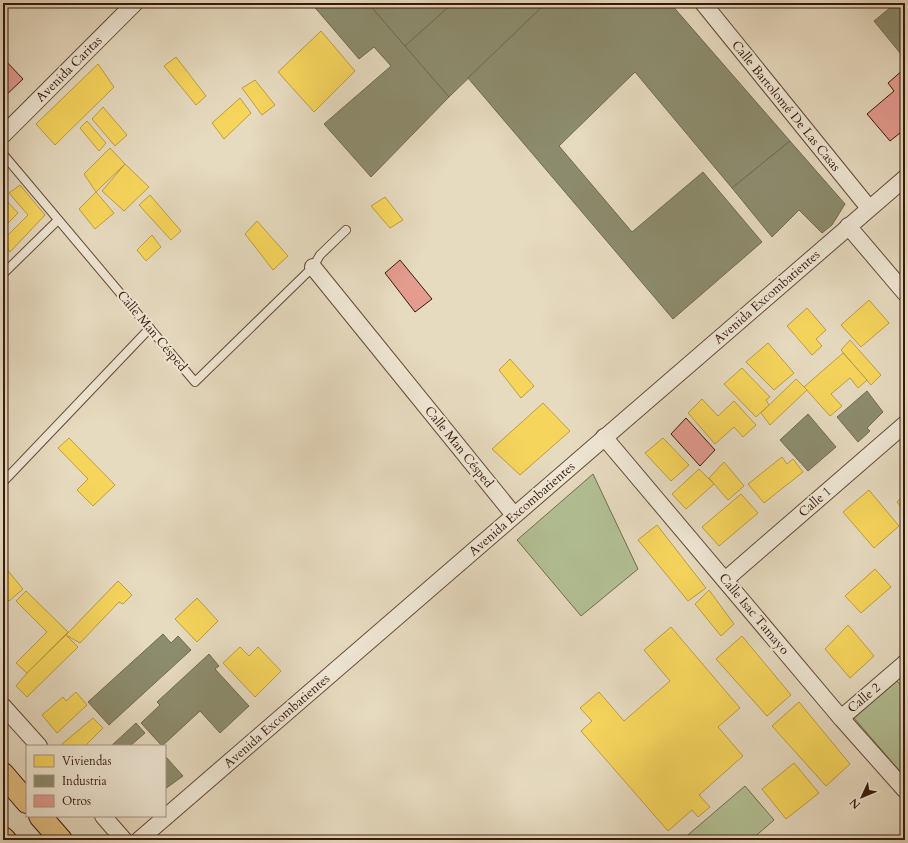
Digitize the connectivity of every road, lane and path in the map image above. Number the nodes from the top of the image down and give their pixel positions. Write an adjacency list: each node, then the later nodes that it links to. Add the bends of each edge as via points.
1 (135, 3): 3 (street, Avenida Caritas)
2 (703, 3): 6 (street, Calle Bartolomé De Las Casas)
3 (3, 135)
4 (3, 154): 7 (lane, Calle Man Césped)
5 (905, 178): 6 (street, Avenida Excombatientes)
6 (869, 208): 8 (street, Avenida Excombatientes)
7 (58, 220): 11 (lane); 13 (lane, Calle Man Césped)
8 (848, 226): 12 (street); 15 (street, Avenida Excombatientes)
9 (346, 230): 10 (lane, Calle Man Césped, via 320,255)
10 (313, 267): 13 (lane, Calle Man Césped, via 195,382); 17 (street, Calle Man Césped)
11 (3, 274)
12 (905, 293)
13 (150, 328): 16 (lane)
14 (905, 424): 18 (street, Calle 1)
15 (604, 437): 17 (street, Avenida Excombatientes); 18 (street, Calle Isac Tamayo)
16 (3, 482)
17 (514, 515): 29 (street, Avenida Excombatientes)
18 (725, 580): 21 (street, Calle Isac Tamayo)
19 (905, 663): 21 (street, Calle 2)
20 (3, 706): 22 (street)
21 (841, 718): 24 (street, Calle Isac Tamayo)
22 (38, 745)
23 (3, 774): 25 (highway)
24 (905, 790)
25 (26, 801)
26 (41, 817): 30 (highway)
27 (104, 817): 31 (street)
28 (166, 817): 32 (street, Avenida Excombatientes)
29 (166, 817)
30 (61, 840)
31 (124, 840)
32 (139, 840)

